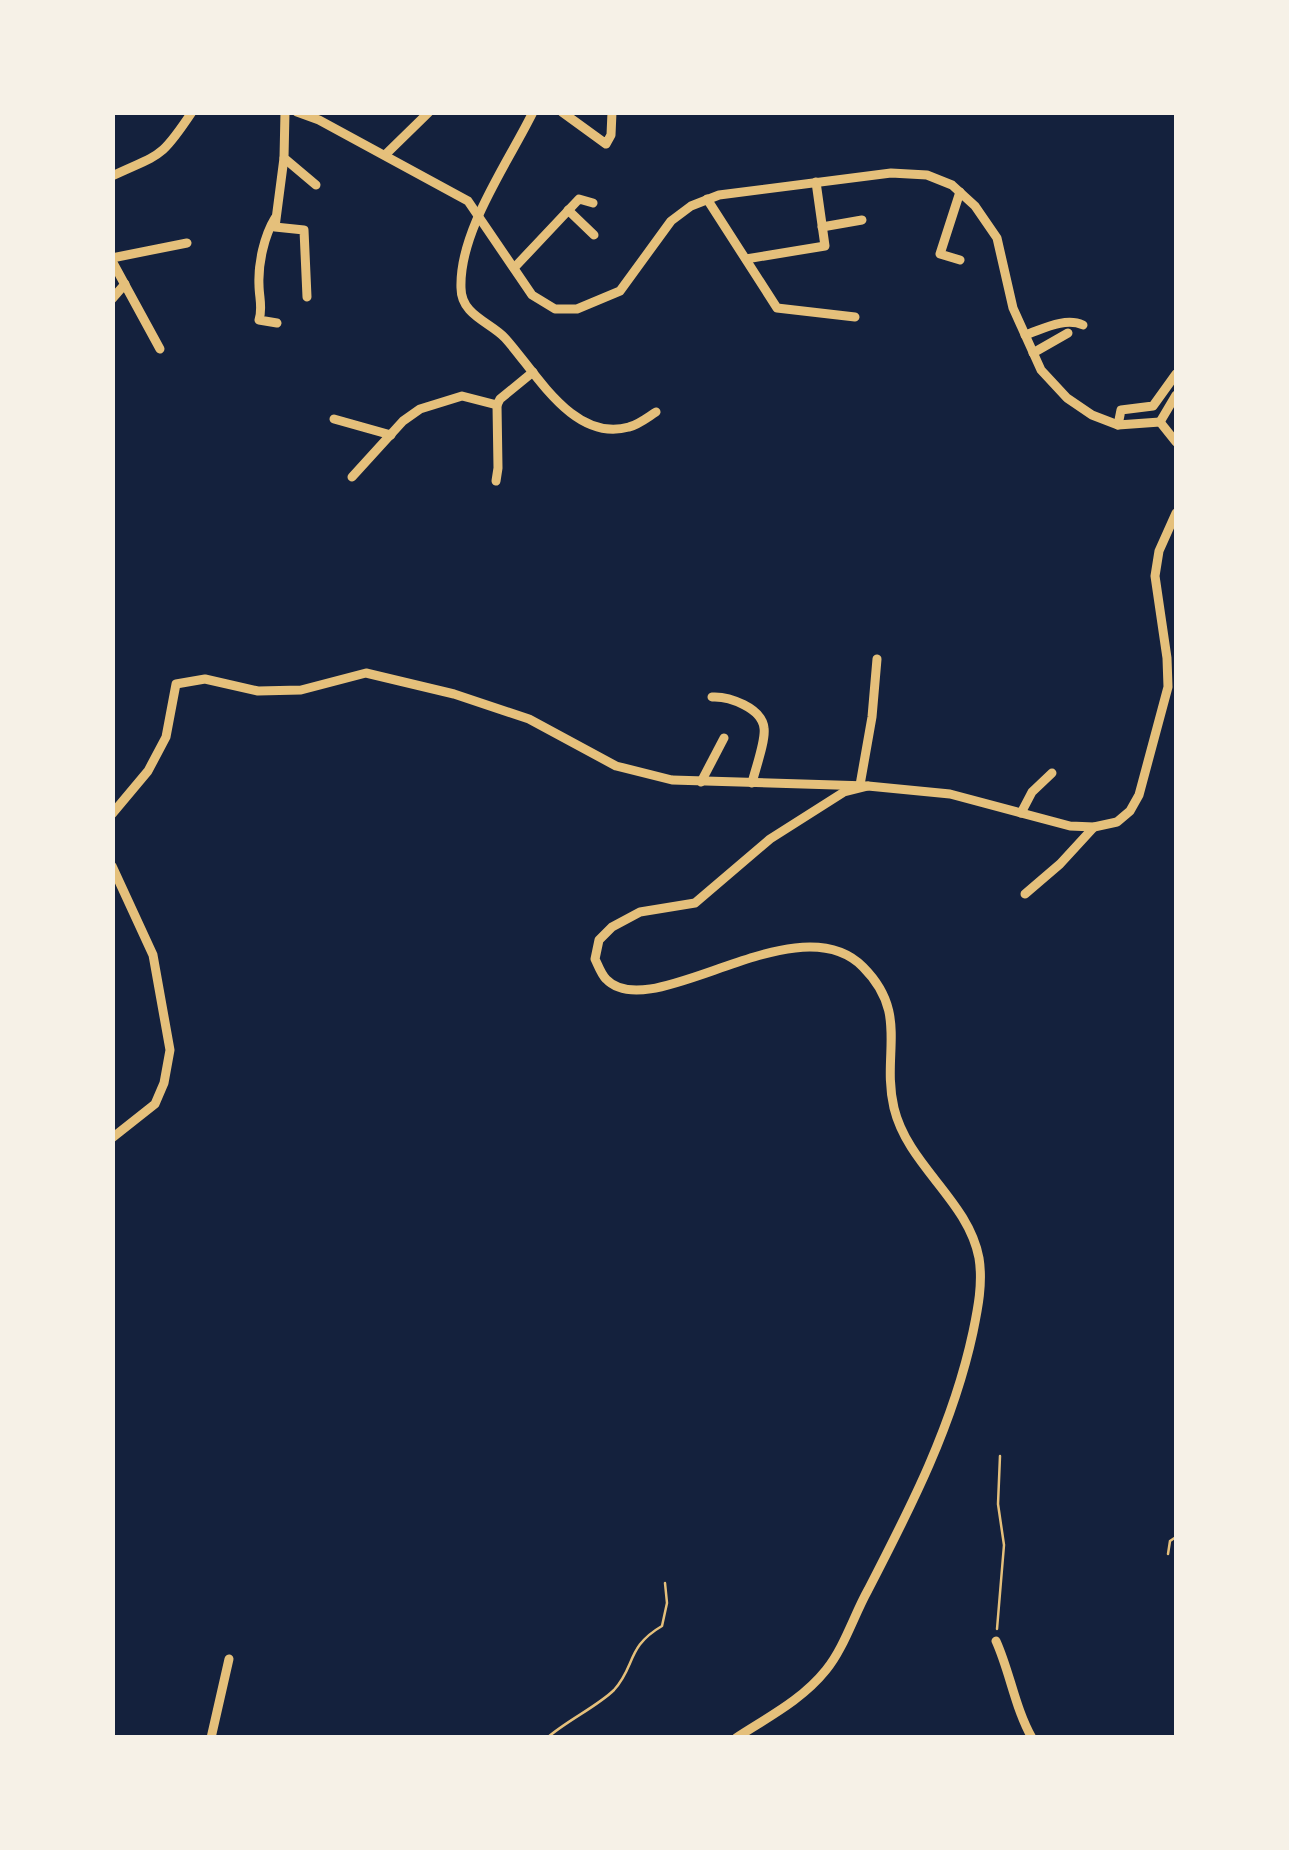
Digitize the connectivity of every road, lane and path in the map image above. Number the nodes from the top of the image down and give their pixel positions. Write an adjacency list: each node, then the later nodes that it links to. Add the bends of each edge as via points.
1 (192, 112): 10 (street, via 167,150)
2 (284, 112): 9 (street)
3 (297, 112): 8 (street)
4 (429, 112): 8 (street)
5 (533, 112): 18 (street)
6 (562, 112): 7 (street, via 606,144)
7 (612, 112)
8 (385, 154): 18 (street, via 468,201)
9 (284, 158): 12 (street); 17 (street)
10 (112, 176)
11 (816, 182): 13 (street, via 927,175); 14 (street); 20 (street)
12 (316, 185)
13 (960, 192): 25 (street, via 940,254); 34 (street, via 997,238)
14 (707, 200): 23 (street); 26 (street, via 670,221 620,290 586,305 555,309 532,295)
15 (593, 203): 16 (street, via 579,198)
16 (568, 210): 21 (street); 26 (street)
17 (277, 216): 28 (street, via 275,228 304,230); 31 (street, via 258,281 259,320)
18 (479, 216): 26 (street); 37 (street, via 460,290 472,314 501,334)
19 (862, 220): 20 (street)
20 (822, 227): 23 (street, via 825,246)
21 (594, 235)
22 (187, 243): 24 (street)
23 (746, 259): 30 (street, via 777,308)
24 (112, 260): 27 (street)
25 (960, 260)
26 (514, 268)
27 (125, 284): 29 (street); 35 (street)
28 (307, 297)
29 (112, 299)
30 (855, 318)
31 (277, 323)
32 (1083, 325): 34 (street, via 1074,321)
33 (1068, 333): 36 (street)
34 (1025, 334): 36 (street)
35 (160, 349)
36 (1033, 353): 44 (street, via 1067,398)
37 (534, 372): 40 (street); 41 (street, via 569,413 590,424 630,427)
38 (1176, 374): 44 (street, via 1153,406 1121,410)
39 (1176, 396): 43 (street)
40 (497, 405): 45 (street, via 462,396 420,409); 48 (street)
41 (656, 412)
42 (334, 420): 45 (street)
43 (1160, 422): 44 (street); 46 (street)
44 (1118, 425)
45 (391, 434): 47 (street)
46 (1176, 442)
47 (352, 477)
48 (496, 481)
49 (1176, 513): 59 (street, via 1155,576 1168,686 1147,768 1130,811)
50 (877, 659): 56 (street)
51 (712, 697): 55 (street, via 744,706 764,728)
52 (724, 738): 54 (street)
53 (1052, 773): 57 (street)
54 (701, 782): 55 (street); 58 (street, via 616,766 529,718 395,678 366,672 301,690 258,691 205,679 176,684 166,737 148,772)
55 (752, 784): 56 (street)
56 (864, 786): 57 (street, via 950,794); 71 (street, via 770,839 696,904 640,912 612,927 599,940 595,959 620,988 646,991 788,948 851,955 876,980 890,1008 890,1072 904,1136 962,1217 979,1260 980,1297 965,1369 904,1522 828,1668 799,1698)
57 (1021, 813): 59 (street)
58 (112, 814)
59 (1094, 827): 61 (street)
60 (112, 866): 62 (street, via 152,954 170,1050 155,1104)
61 (1025, 894)
62 (112, 1138)
63 (1000, 1456): 67 (path, via 1004,1545)
64 (1176, 1537): 65 (path)
65 (1168, 1554)
66 (666, 1583): 70 (path, via 662,1626 642,1638 615,1689)
67 (996, 1641): 72 (street)
68 (229, 1659): 69 (street)
69 (210, 1738)
70 (547, 1738)
71 (736, 1738)
72 (1032, 1738)

